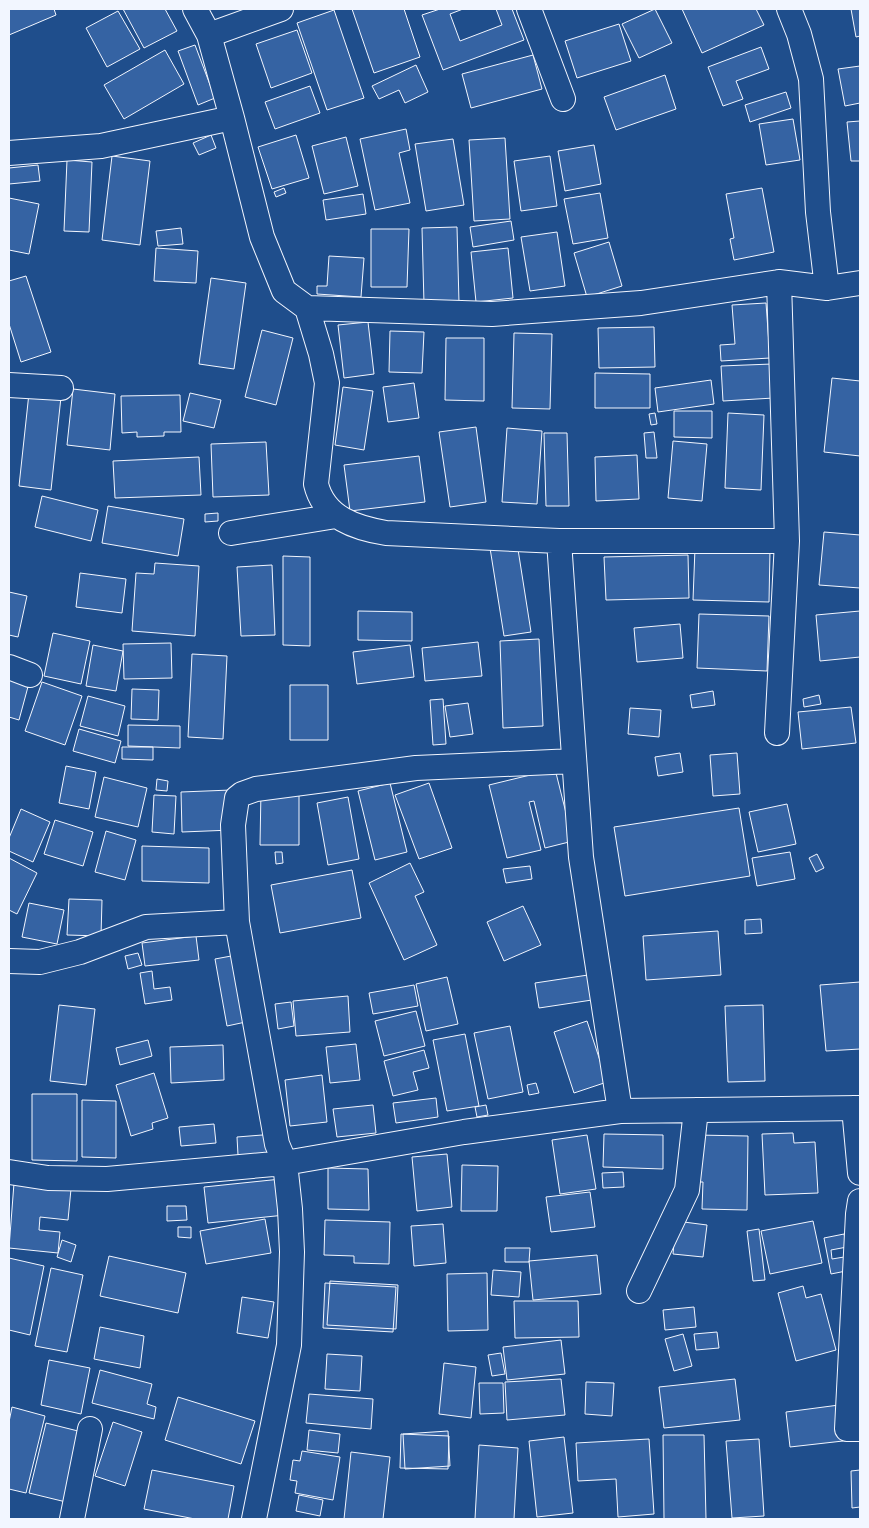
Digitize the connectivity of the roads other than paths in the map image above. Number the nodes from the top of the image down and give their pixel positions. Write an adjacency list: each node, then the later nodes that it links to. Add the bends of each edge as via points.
1 (195, 9): 5 (street)
2 (281, 9): 5 (street)
3 (529, 9): 6 (street)
4 (789, 9): 11 (street, via 811,79 818,212)
5 (208, 35): 7 (street)
6 (563, 99)
7 (232, 118): 8 (street, via 100,146); 12 (street, via 262,237 284,291)
8 (9, 153)
9 (779, 282): 11 (street); 12 (street, via 641,302 492,314); 18 (street)
10 (860, 283): 11 (street)
11 (827, 288)
12 (308, 308): 15 (street, via 327,383 316,484 319,497)
13 (9, 385): 14 (street)
14 (62, 388)
15 (336, 516): 16 (street); 17 (street, via 363,529 386,534)
16 (231, 533)
17 (559, 540): 18 (street); 20 (street)
18 (787, 541): 19 (street)
19 (777, 733)
20 (574, 761): 21 (street, via 416,768 256,789 242,794 237,798 232,825); 25 (street, via 581,857)
21 (237, 922): 22 (street, via 146,927 80,952 40,962); 26 (street, via 277,1144)
22 (9, 961)
23 (857, 1108): 24 (street); 28 (street)
24 (696, 1110): 25 (street); 30 (street, via 687,1190)
25 (620, 1111): 26 (street, via 464,1132)
26 (285, 1163): 27 (street, via 107,1179 48,1178); 34 (street, via 292,1252 289,1344)
27 (9, 1172)
28 (860, 1174)
29 (859, 1210): 32 (street, via 847,1429)
30 (639, 1291)
31 (90, 1429): 33 (street)
32 (860, 1429)
33 (72, 1519)
34 (254, 1519)

